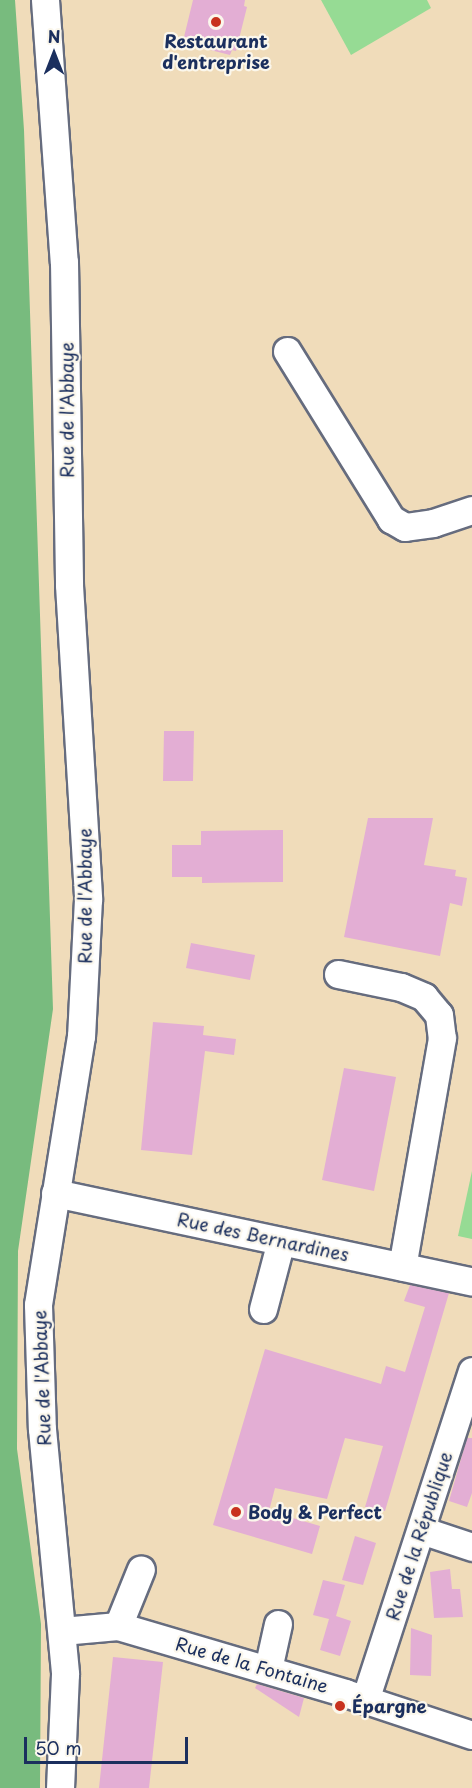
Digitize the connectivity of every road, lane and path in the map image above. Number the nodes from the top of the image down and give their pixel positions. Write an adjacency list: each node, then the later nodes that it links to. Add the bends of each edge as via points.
1 (45, 0): 5 (street, Rue de l'Abbaye, via 64,262 69,585 88,899 81,1036)
2 (286, 351): 3 (street, via 391,519 405,527 434,523)
3 (472, 510)
4 (338, 974): 7 (street, via 401,987 424,997 439,1015 442,1038)
5 (55, 1193): 6 (street, Rue des Bernardines); 16 (street, Rue de l'Abbaye, via 38,1305 38,1368)
6 (281, 1241): 7 (street, Rue des Bernardines); 9 (street)
7 (402, 1267): 8 (street, Rue des Bernardines)
8 (472, 1282)
9 (263, 1309)
10 (472, 1371): 11 (street, Rue de la République)
11 (421, 1530): 12 (street); 18 (street, Rue de la République)
12 (472, 1547)
13 (141, 1569): 15 (street)
14 (278, 1624): 17 (street)
15 (118, 1626): 16 (street, Rue de la Fontaine); 17 (street, Rue de la Fontaine)
16 (62, 1631): 20 (street, Rue de l'Abbaye, via 65,1713)
17 (268, 1669): 18 (street, Rue de la Fontaine)
18 (365, 1700): 19 (street, Rue de la Fontaine)
19 (472, 1735)
20 (60, 1788)

